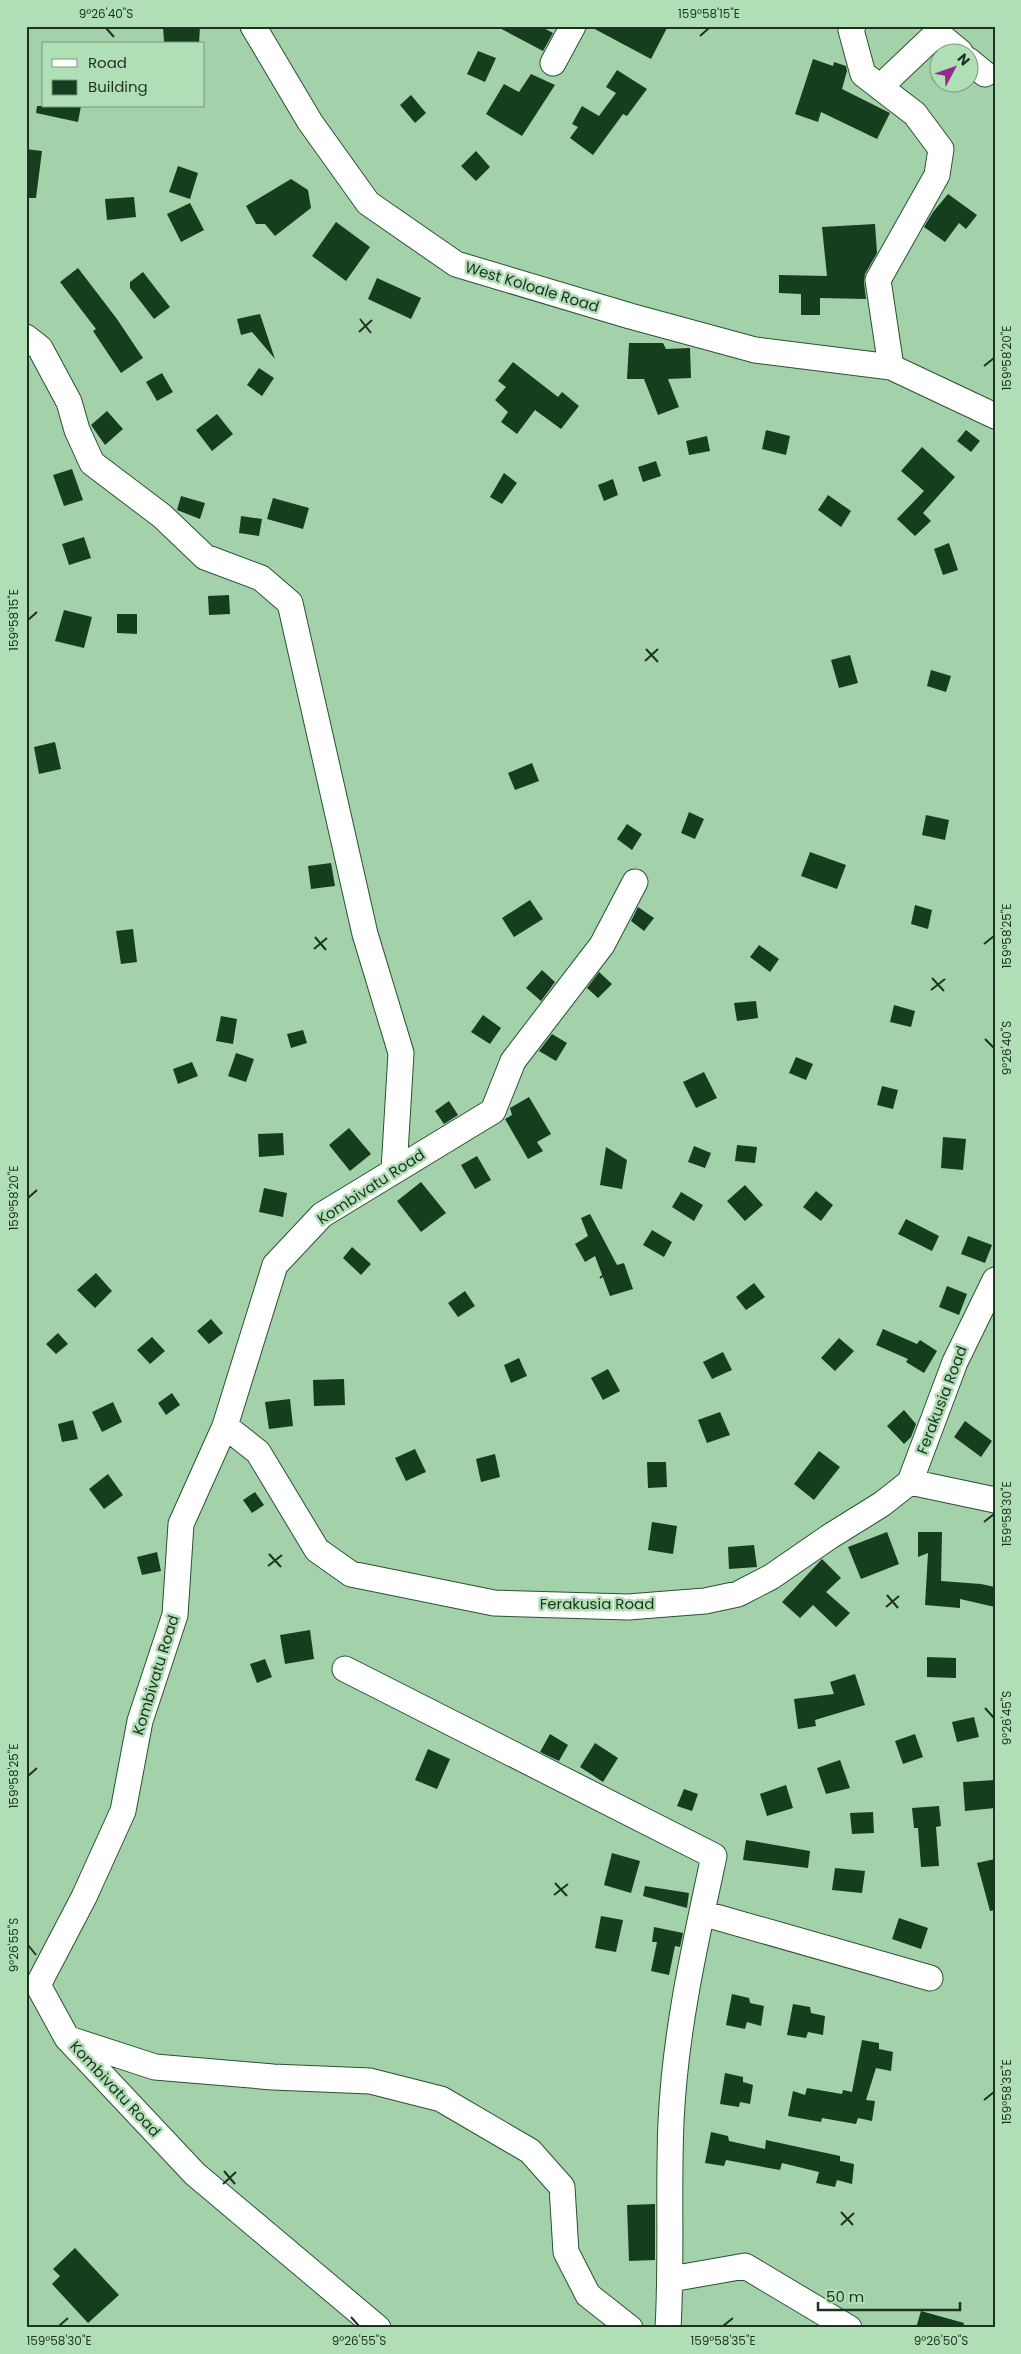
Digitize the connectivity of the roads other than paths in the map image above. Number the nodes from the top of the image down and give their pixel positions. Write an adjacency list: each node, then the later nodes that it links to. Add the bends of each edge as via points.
1 (253, 26): 8 (street, West Koloale Road, via 310,122 368,203 456,264 755,350)
2 (573, 26): 5 (street)
3 (853, 26): 6 (street, via 851,30 863,74)
4 (948, 42): 6 (street, via 937,33)
5 (553, 62)
6 (880, 87): 8 (street, via 915,114 941,149 937,175 878,280)
7 (26, 337): 11 (street, via 40,348 69,402 92,463 162,516 205,557 261,578 290,603 365,934 400,1053)
8 (891, 367): 9 (street, West Koloale Road)
9 (995, 416)
10 (635, 882): 11 (street, Kombivatu Road, via 602,945 513,1061 492,1111)
11 (394, 1170): 13 (street, Kombivatu Road, via 322,1215 275,1265)
12 (995, 1280): 14 (street, Ferakusia Road, via 955,1362)
13 (225, 1426): 14 (street, Ferakusia Road, via 258,1452 317,1550 351,1574 494,1603 628,1607 705,1601 738,1594 771,1577); 19 (street, Kombivatu Road, via 181,1524 175,1615 140,1722 123,1812 38,1985)
14 (910, 1482): 15 (street)
15 (995, 1500)
16 (344, 1668): 17 (street, via 714,1856)
17 (702, 1913): 18 (street); 20 (street, via 683,2002 671,2122)
18 (930, 1978)
19 (66, 2038): 21 (street, Kombivatu Road, via 195,2174); 22 (street, via 155,2067 370,2081 441,2099 530,2151 562,2187 566,2252 588,2294)
20 (671, 2279): 23 (street); 24 (street, via 745,2266)
21 (378, 2328)
22 (630, 2328)
23 (668, 2328)
24 (849, 2328)

